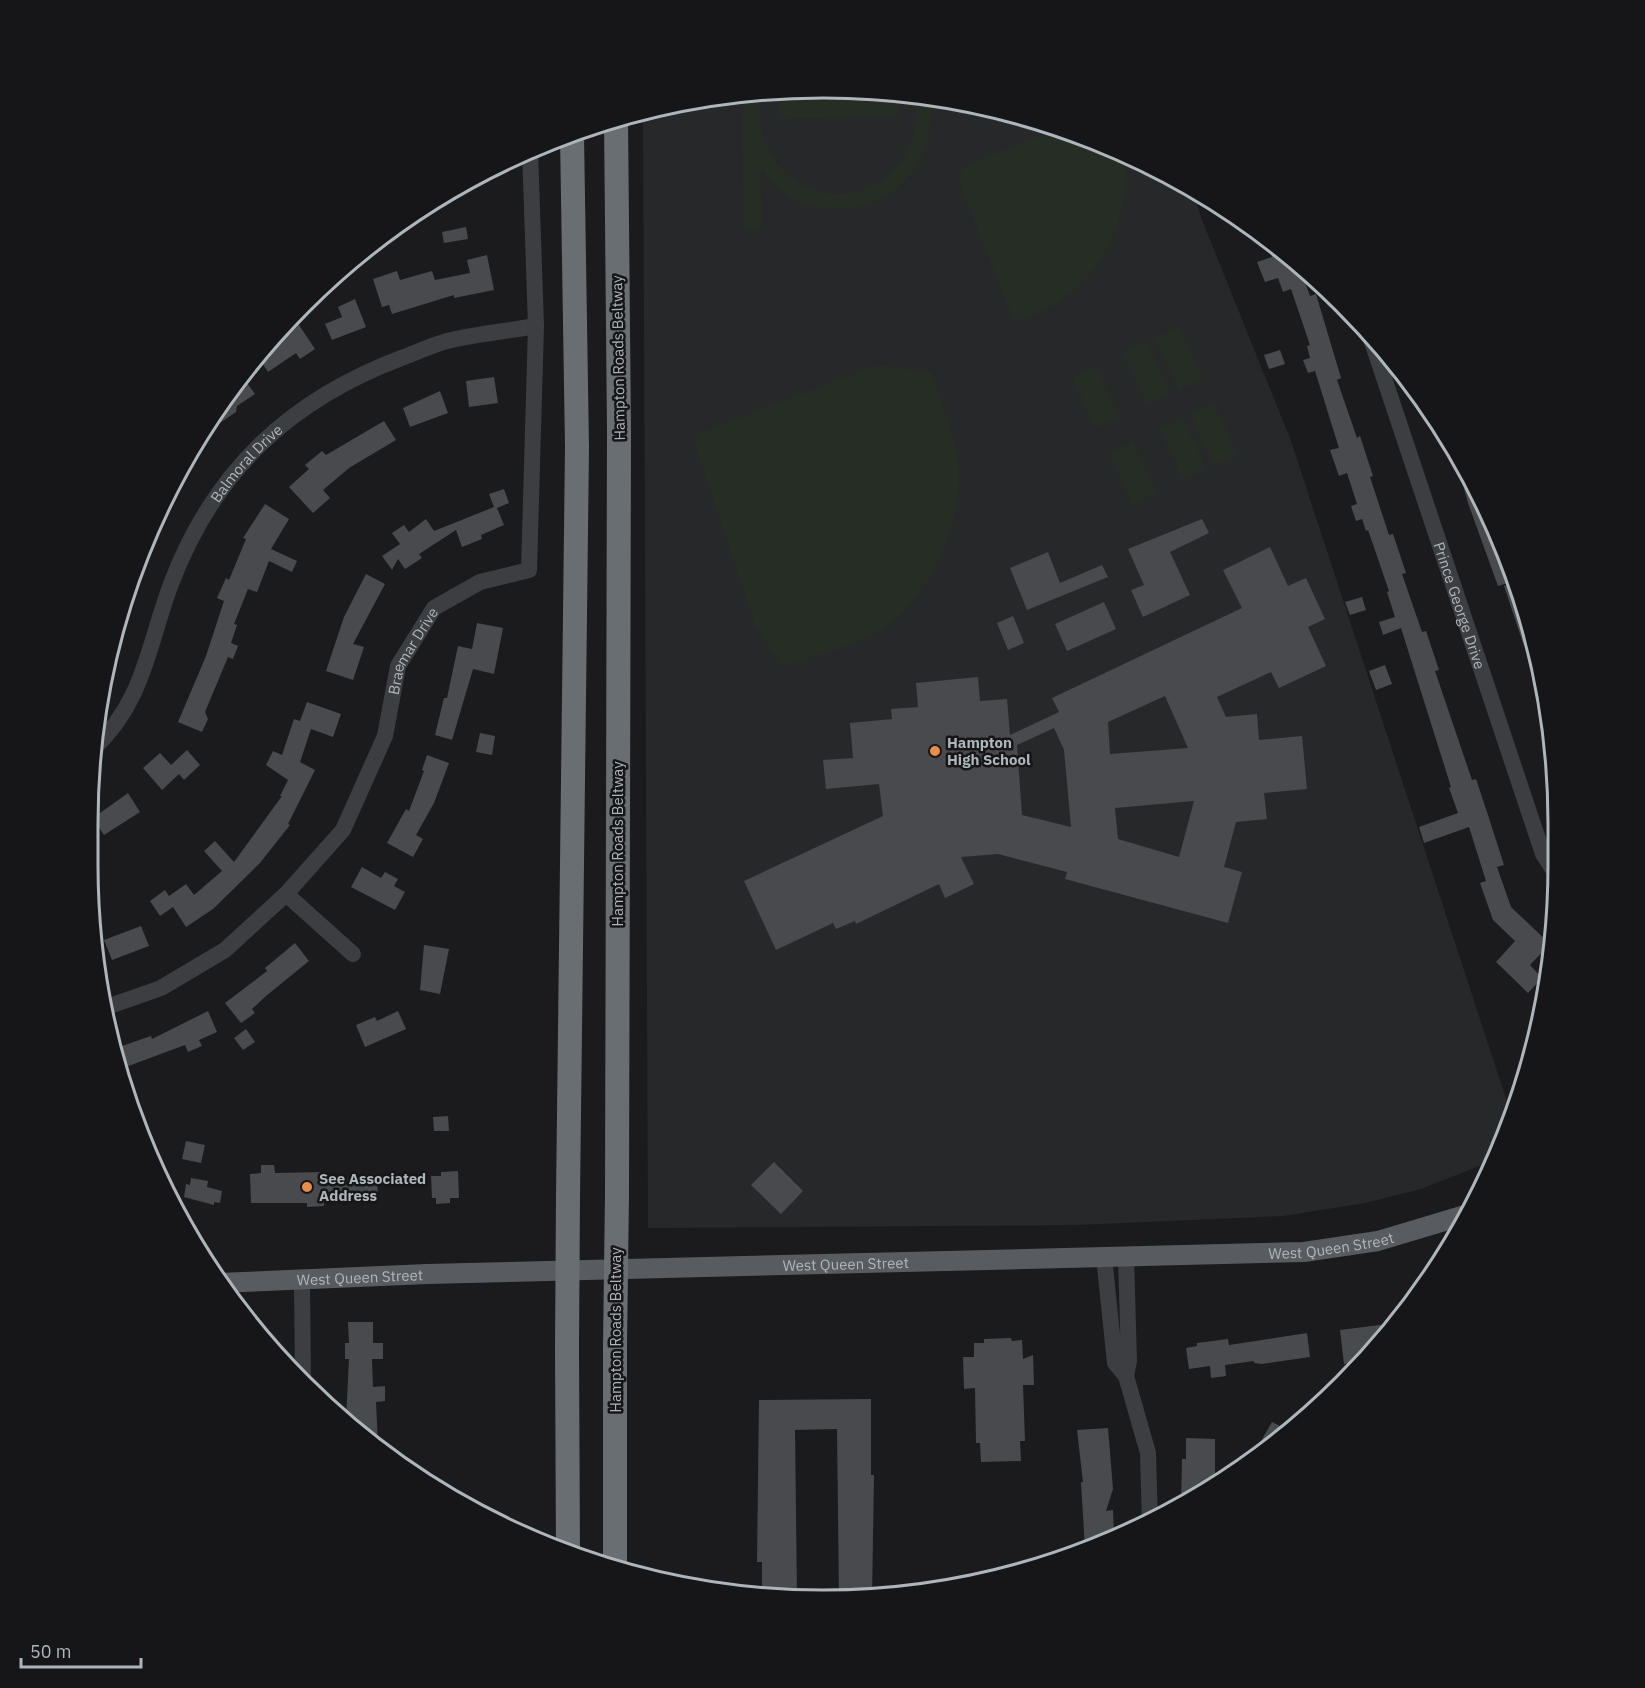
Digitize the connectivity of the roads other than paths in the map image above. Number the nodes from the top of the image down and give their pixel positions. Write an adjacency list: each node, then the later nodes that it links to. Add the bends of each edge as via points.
1 (616, 128): 20 (highway, Hampton Roads Beltway, bridge, via 619,432)
2 (572, 143): 19 (highway, bridge, via 577,447)
3 (530, 159): 4 (street, Braemar Drive)
4 (536, 326): 6 (street, Balmoral Drive, via 446,342 366,371 303,406 264,439 234,472 197,529 171,584 138,688); 8 (street, Braemar Drive, via 529,570 480,582 434,608 398,666 385,736 343,830)
5 (1376, 354): 7 (street, Prince George Drive, via 1539,843)
6 (103, 737)
7 (1548, 860)
8 (286, 894): 9 (street); 10 (street, Braemar Drive, via 225,950 161,988)
9 (353, 954)
10 (111, 1006)
11 (1455, 1218): 13 (main road, West Queen Street, via 1408,1234 1337,1249)
12 (1104, 1257): 13 (main road, West Queen Street); 14 (main road, West Queen Street); 17 (street, via 1115,1364)
13 (1126, 1257): 17 (street)
14 (302, 1280): 15 (main road, West Queen Street); 16 (street)
15 (230, 1283)
16 (303, 1371)
17 (1126, 1376): 18 (street, via 1148,1453)
18 (1150, 1512)
19 (568, 1544)
20 (615, 1560)

